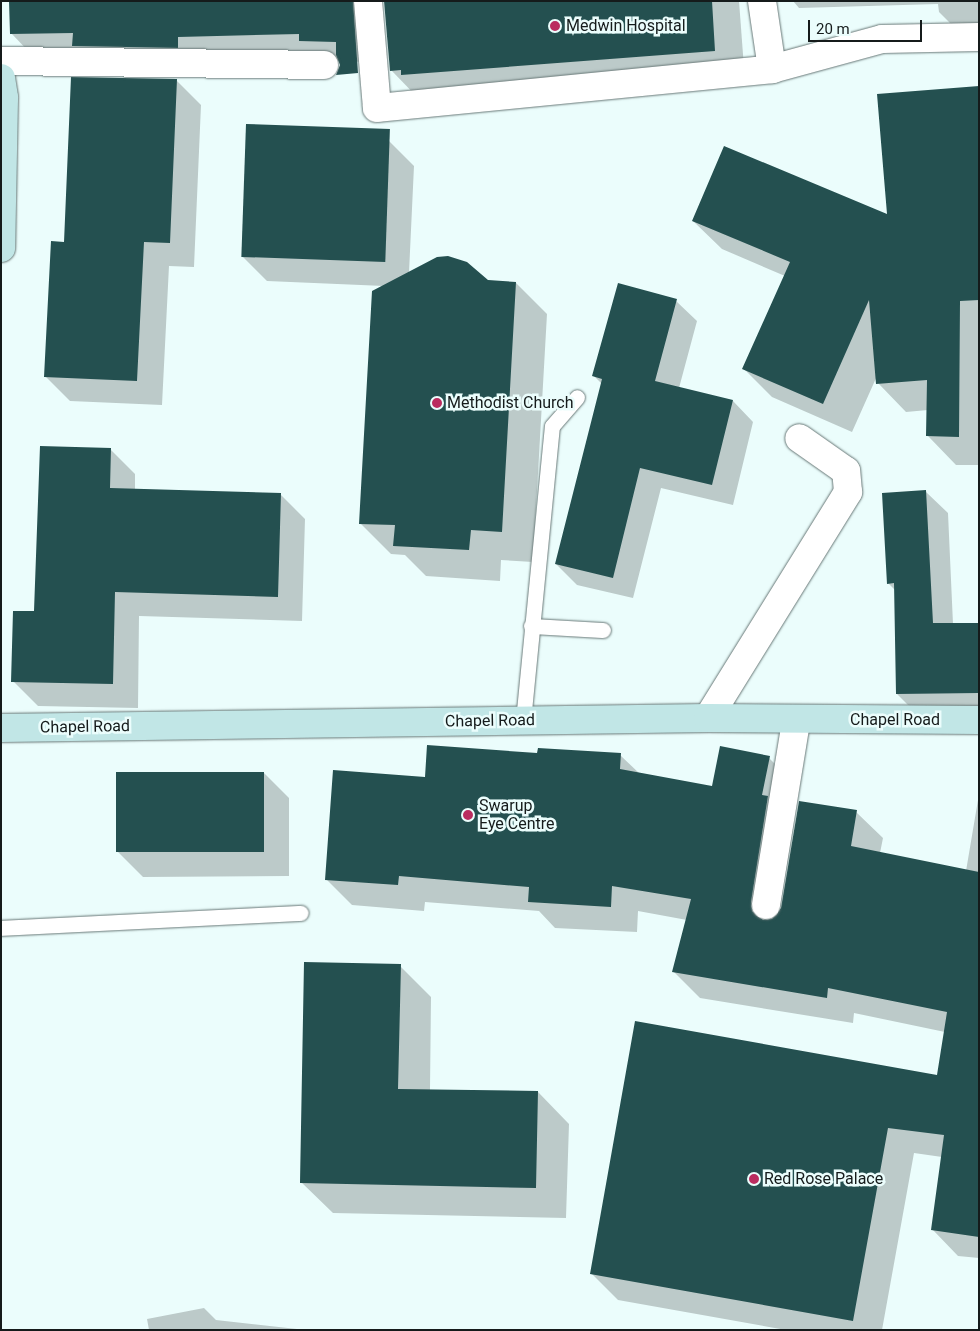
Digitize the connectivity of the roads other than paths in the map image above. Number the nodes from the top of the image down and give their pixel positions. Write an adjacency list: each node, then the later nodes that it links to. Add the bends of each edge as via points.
1 (368, 1): 6 (street, via 377,108)
2 (762, 1): 6 (street)
3 (979, 37): 6 (street, via 882,39)
4 (1, 61): 5 (street)
5 (324, 65)
6 (772, 69)
7 (1, 78): 8 (main road, via 4,98)
8 (1, 248)
9 (577, 397): 11 (lane, via 552,426)
10 (798, 438): 13 (street, via 846,471 848,492)
11 (531, 626): 12 (lane); 15 (lane)
12 (603, 630)
13 (708, 718): 15 (main road, Chapel Road); 16 (main road, Chapel Road)
14 (979, 720): 16 (main road, Chapel Road)
15 (523, 721): 17 (main road, Chapel Road)
16 (796, 721): 18 (street)
17 (1, 728)
18 (766, 905)
19 (301, 913): 20 (lane)
20 (1, 928)

